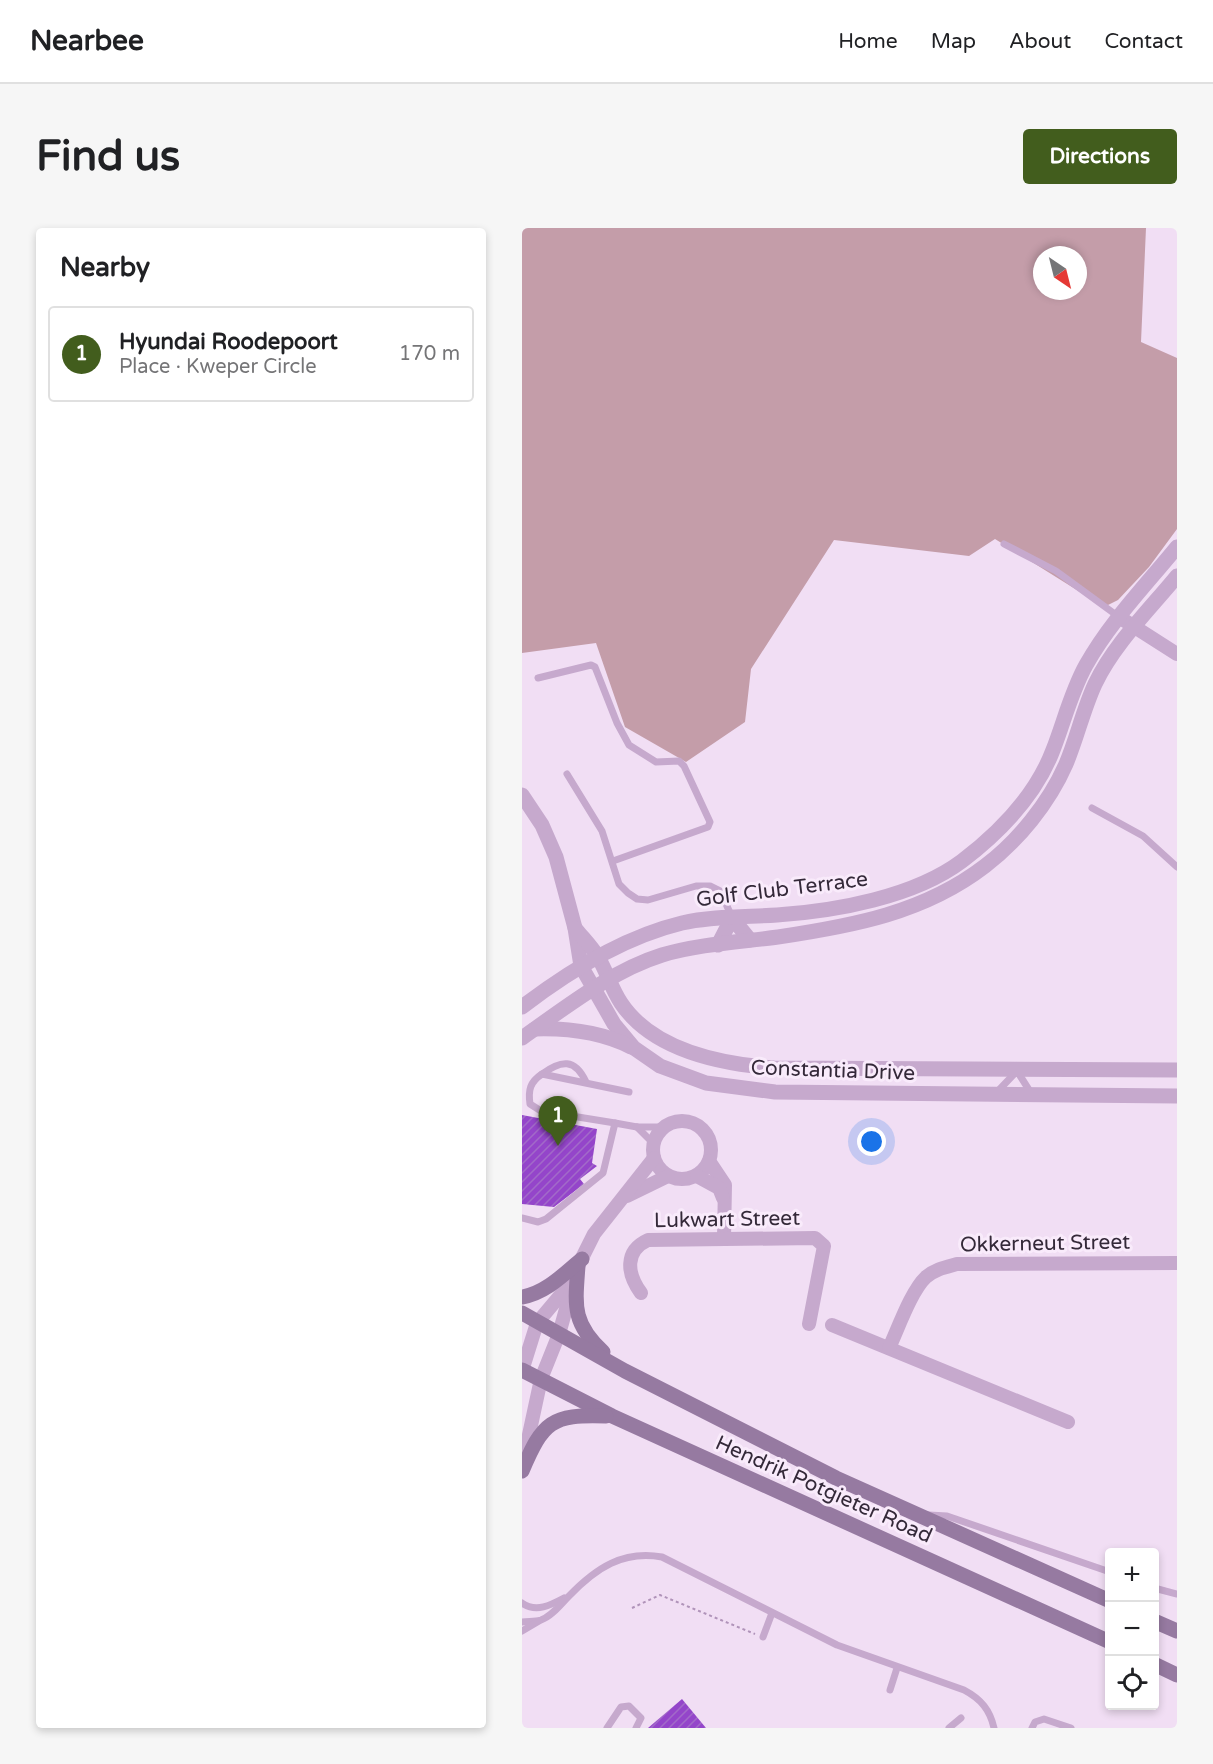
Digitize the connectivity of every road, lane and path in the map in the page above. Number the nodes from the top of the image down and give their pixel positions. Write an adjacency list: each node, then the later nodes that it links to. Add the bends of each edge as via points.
1 (1004, 544): 4 (lane, via 1056,571)
2 (1177, 546): 4 (street, Golf Club Terrace)
3 (1177, 576): 5 (street, Golf Club Terrace)
4 (1119, 617): 5 (street); 13 (street, Golf Club Terrace, via 1084,668 1041,776 1009,819 961,862 889,896 781,915)
5 (1136, 627): 6 (street); 15 (street, Golf Club Terrace, via 1096,682 1065,766 1045,801 1024,829 986,865 939,896 903,912)
6 (1177, 654)
7 (538, 678): 11 (lane, via 595,667 629,745 656,762 679,761 710,822 708,827)
8 (567, 774): 11 (lane, via 602,831)
9 (522, 795): 14 (street, Constantia Drive, via 542,825 556,857)
10 (1092, 808): 12 (lane, via 1143,836)
11 (613, 861): 13 (lane, via 619,884 637,899 710,886 720,891)
12 (1177, 867)
13 (732, 918): 15 (street); 16 (street); 17 (street, Golf Club Terrace, via 683,922)
14 (575, 928): 17 (street, Constantia Drive); 18 (street, Constantia Drive)
15 (750, 940): 16 (street, Golf Club Terrace)
16 (718, 945): 19 (street, Golf Club Terrace, via 664,955)
17 (598, 957): 18 (street, Golf Club Terrace); 19 (street, Constantia Drive)
18 (581, 966): 20 (street, Constantia Drive); 21 (street, Golf Club Terrace)
19 (608, 981): 20 (street, Golf Club Terrace); 25 (street, Constantia Drive, via 622,1005 653,1033 727,1064)
20 (593, 990): 22 (street, Golf Club Terrace); 23 (street, Constantia Drive)
21 (522, 1007)
22 (528, 1034): 23 (street, via 564,1029 602,1035)
23 (634, 1048): 29 (street, Constantia Drive, via 682,1076 726,1087 775,1092)
24 (1177, 1070): 25 (street, Constantia Drive)
25 (1017, 1071): 29 (lane); 30 (lane)
26 (542, 1074): 27 (lane); 27 (lane, via 561,1063 571,1064 580,1069); 32 (lane, via 528,1091 530,1104 541,1111)
27 (586, 1082): 28 (lane)
28 (629, 1092)
29 (992, 1095): 30 (street, Constantia Drive)
30 (1032, 1095): 31 (street, Constantia Drive)
31 (1177, 1096)
32 (615, 1123): 33 (lane); 42 (lane, via 607,1163 599,1178 546,1219 538,1222)
33 (637, 1127): 34 (lane); 35 (lane)
34 (664, 1127): 35 (street); 37 (street, via 682,1121 700,1126 711,1142)
35 (653, 1143): 36 (street)
36 (654, 1158): 38 (street); 40 (street)
37 (709, 1161): 39 (street); 41 (street, via 725,1185)
38 (668, 1176): 39 (street); 40 (street)
39 (697, 1176): 41 (street, via 718,1188)
40 (623, 1198): 44 (street, via 594,1234)
41 (723, 1198): 43 (street)
42 (522, 1218)
43 (724, 1238): 47 (street, Lukwart Street, via 657,1238 642,1243 629,1258 630,1274); 51 (street, Lukwart Street, via 815,1238 822,1242 823,1255)
44 (580, 1262): 46 (street); 48 (main road, via 545,1289); 56 (main road, via 575,1302 581,1327)
45 (1177, 1263): 54 (street, Okkerneut Street, via 957,1264 941,1268 920,1286)
46 (572, 1281): 50 (street); 53 (street)
47 (641, 1293)
48 (522, 1297)
49 (522, 1313): 50 (main road, Hendrik Potgieter Road)
50 (537, 1323): 53 (main road, Hendrik Potgieter Road); 55 (street)
51 (809, 1324)
52 (832, 1326): 54 (street)
53 (559, 1334): 56 (main road, Hendrik Potgieter Road); 57 (street)
54 (889, 1348): 59 (street)
55 (522, 1370): 57 (main road, Hendrik Potgieter Road)
56 (625, 1371): 62 (main road, Hendrik Potgieter Road)
57 (541, 1379): 58 (main road, Hendrik Potgieter Road); 60 (street)
58 (612, 1416): 61 (main road, via 579,1415 547,1426 534,1442); 77 (main road, Hendrik Potgieter Road)
59 (1068, 1422)
60 (522, 1466)
61 (522, 1471)
62 (914, 1515): 63 (lane, via 947,1516); 67 (main road, Hendrik Potgieter Road)
63 (1105, 1570)
64 (1159, 1589): 66 (lane)
65 (572, 1593): 68 (lane, via 544,1607 530,1608); 70 (lane, via 620,1558 641,1553 662,1557); 71 (lane)
66 (1177, 1594)
67 (1105, 1599)
68 (522, 1603)
69 (632, 1608): 76 (path, via 660,1595)
70 (772, 1613): 76 (lane); 79 (lane, via 837,1645)
71 (541, 1620): 72 (lane); 74 (lane)
72 (522, 1622)
73 (1159, 1623): 75 (main road)
74 (522, 1631)
75 (1177, 1631)
76 (763, 1637)
77 (1105, 1640)
78 (1159, 1666): 80 (main road)
79 (897, 1668): 81 (lane); 86 (lane, via 975,1696 988,1709)
80 (1177, 1675)
81 (890, 1690)
82 (961, 1718): 85 (lane)
83 (607, 1728): 84 (lane, via 621,1707 629,1706 641,1718)
84 (636, 1728)
85 (949, 1728)
86 (994, 1728)
87 (1032, 1728): 88 (lane, via 1044,1719)
88 (1071, 1728)

